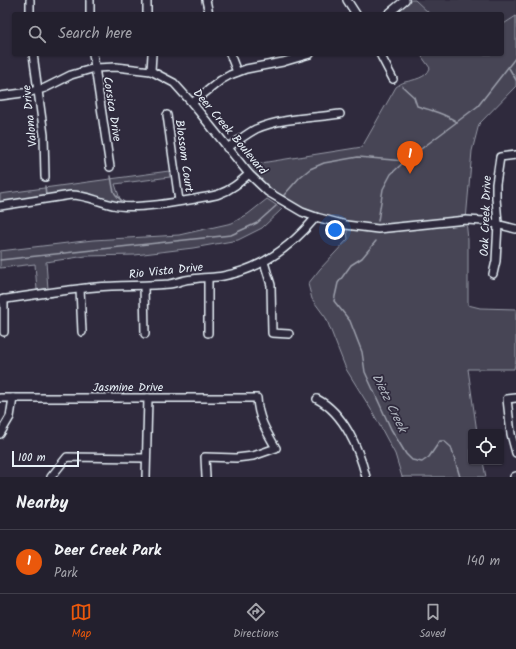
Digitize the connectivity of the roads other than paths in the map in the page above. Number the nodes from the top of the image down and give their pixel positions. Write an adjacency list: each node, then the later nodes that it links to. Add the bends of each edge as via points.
1 (30, 0): 7 (street)
2 (90, 0): 8 (street)
3 (147, 0): 9 (street)
4 (206, 0): 10 (street)
5 (348, 0): 11 (street)
6 (405, 0): 12 (street)
7 (30, 12)
8 (90, 12)
9 (147, 12)
10 (208, 12)
11 (355, 12)
12 (390, 12)
13 (33, 56): 23 (street, Valona Drive)
14 (93, 56): 19 (street, Corsica Drive)
15 (152, 56): 20 (street)
16 (231, 56): 21 (street)
17 (298, 56): 21 (street)
18 (381, 56): 22 (street)
19 (95, 68): 20 (street, Deer Creek Boulevard, via 116,67); 23 (street, Deer Creek Boulevard, via 70,75); 30 (street, Corsica Drive)
20 (151, 71): 25 (street, Deer Creek Boulevard, via 174,83)
21 (237, 72): 25 (street, via 221,80)
22 (393, 79)
23 (39, 90): 24 (street, Deer Creek Boulevard); 32 (street, Valona Drive)
24 (0, 96)
25 (192, 103): 28 (street, Deer Creek Boulevard)
26 (340, 114): 28 (street, via 264,126)
27 (167, 115): 33 (street, Blossom Court)
28 (227, 148): 31 (street, Deer Creek Boulevard)
29 (516, 155): 36 (street, Oak Creek Drive, via 500,157 496,198)
30 (110, 167)
31 (249, 174): 33 (street, via 229,190 217,195); 35 (street, Deer Creek Boulevard, via 268,192)
32 (45, 177)
33 (179, 202): 34 (street, via 113,206 71,195)
34 (0, 206)
35 (316, 217): 36 (street, Deer Creek Boulevard, via 351,226 378,229 466,220); 38 (street, Rio Vista Drive, via 293,242)
36 (498, 224): 37 (street, Deer Creek Boulevard); 39 (street, Oak Creek Drive)
37 (516, 229)
38 (264, 262): 40 (street, Rio Vista Drive, via 249,269); 48 (street, via 271,285 272,332)
39 (493, 274)
40 (208, 278): 41 (street, Rio Vista Drive); 46 (street)
41 (144, 286): 42 (street, Rio Vista Drive); 47 (street)
42 (80, 289): 43 (street, Rio Vista Drive); 45 (street)
43 (2, 299): 44 (street)
44 (4, 332)
45 (82, 332)
46 (208, 333)
47 (145, 334)
48 (289, 334)
49 (0, 398): 50 (street, Jasmine Drive)
50 (13, 398): 51 (street, Jasmine Drive); 54 (street, via 10,417)
51 (148, 398): 56 (street); 59 (street, Jasmine Drive, via 257,398 262,425 276,448 253,456 205,457)
52 (516, 398): 55 (street, via 507,399)
53 (317, 400): 60 (street, via 330,407 340,419 353,441)
54 (0, 434)
55 (516, 453)
56 (146, 458): 57 (street, via 67,457); 58 (street)
57 (51, 477)
58 (146, 477)
59 (206, 477)
60 (366, 477)

